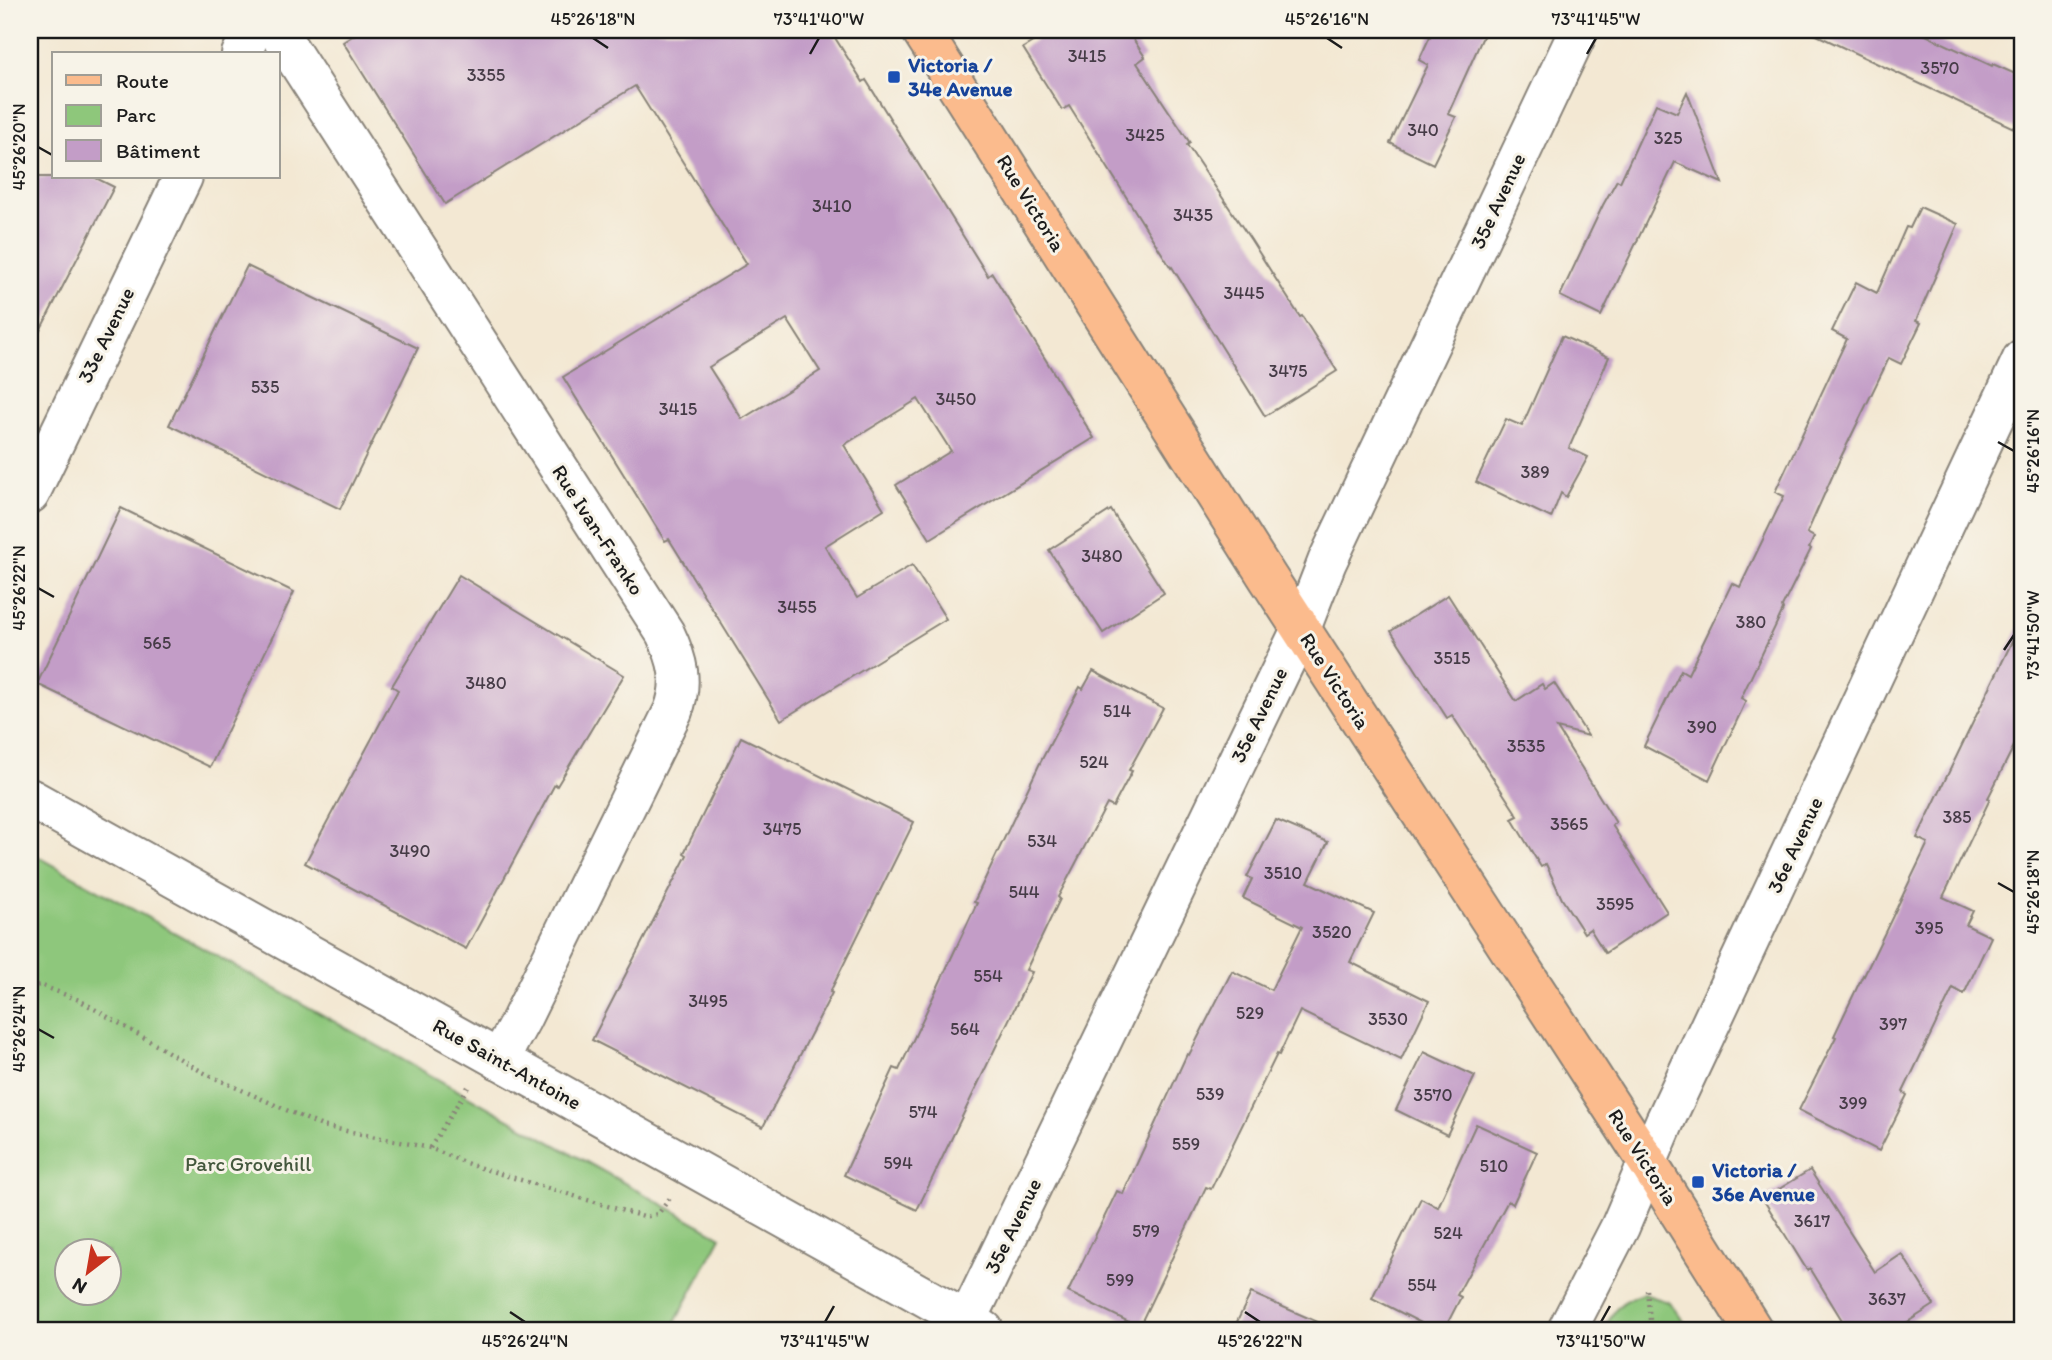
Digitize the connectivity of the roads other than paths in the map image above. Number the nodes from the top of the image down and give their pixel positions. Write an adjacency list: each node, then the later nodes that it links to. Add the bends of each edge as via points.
1 (253, 30): 5 (street)
2 (277, 30): 11 (street, Rue Ivan-Franko, via 665,633 678,664 680,679 673,712)
3 (921, 30): 9 (main road, Rue Victoria)
4 (1579, 30): 9 (street, 35e Avenue, via 1327,562)
5 (242, 52)
6 (183, 178): 8 (street, 33e Avenue)
7 (2022, 359): 12 (street, 36e Avenue)
8 (30, 494)
9 (1301, 629): 12 (main road, Rue Victoria); 13 (street, 35e Avenue)
10 (30, 798): 11 (street, Rue Saint-Antoine)
11 (499, 1060): 13 (street, Rue Saint-Antoine)
12 (1648, 1163): 14 (street, 36e Avenue); 15 (main road, Rue Victoria)
13 (975, 1325)
14 (1567, 1330)
15 (1753, 1330)

